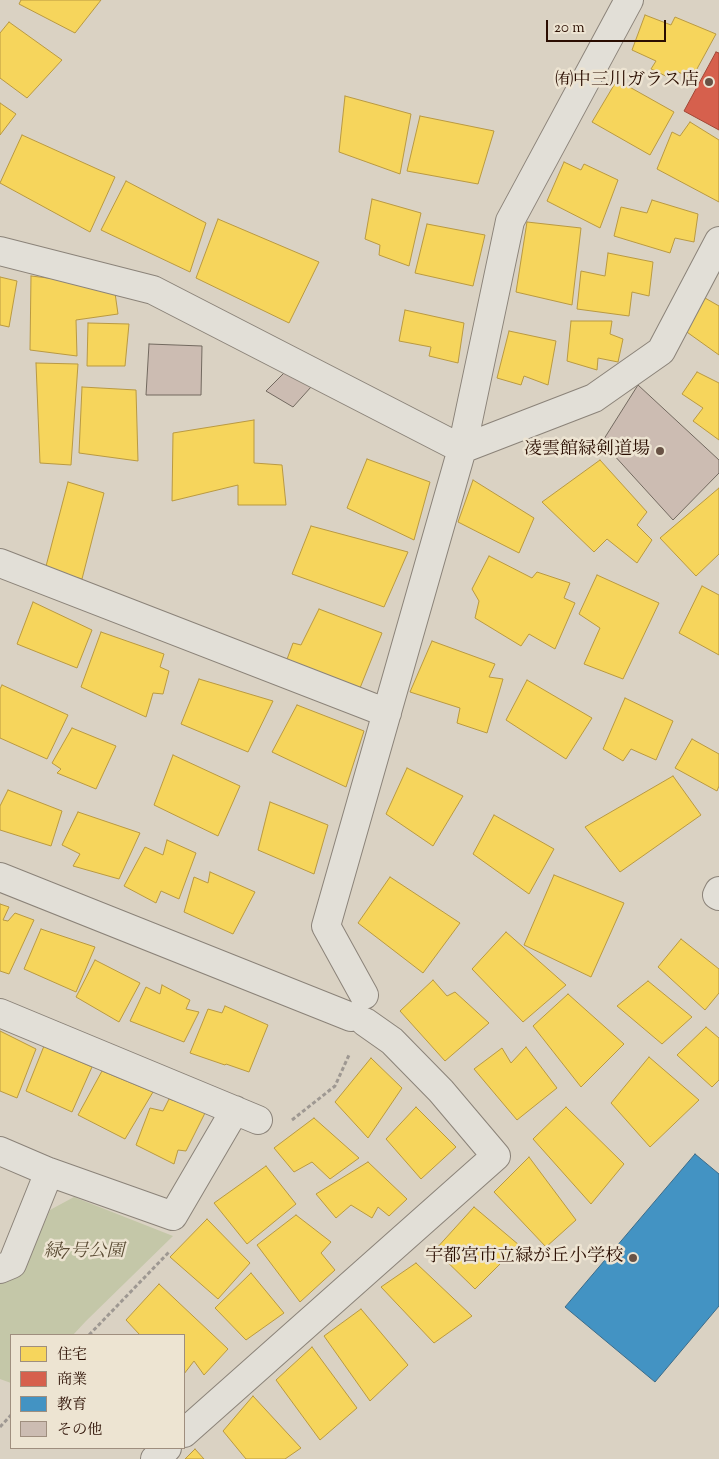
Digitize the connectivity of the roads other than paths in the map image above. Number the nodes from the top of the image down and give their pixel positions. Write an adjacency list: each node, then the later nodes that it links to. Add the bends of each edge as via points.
1 (628, 0): 4 (street, via 510,222)
2 (719, 241): 4 (street, via 661,351 594,398)
3 (0, 251): 4 (street, via 154,290)
4 (462, 449): 6 (street)
5 (0, 563): 6 (street)
6 (387, 713): 10 (street, via 326,926)
7 (0, 878): 10 (street)
8 (719, 891): 9 (street)
9 (719, 896)
10 (360, 1012): 15 (street, via 441,1091 496,1156)
11 (0, 1013): 13 (street, via 246,1115 172,1216)
12 (0, 1151): 13 (street)
13 (49, 1172): 14 (street, via 12,1264)
14 (0, 1269)
15 (185, 1432)
16 (166, 1449): 17 (street)
17 (154, 1459)

